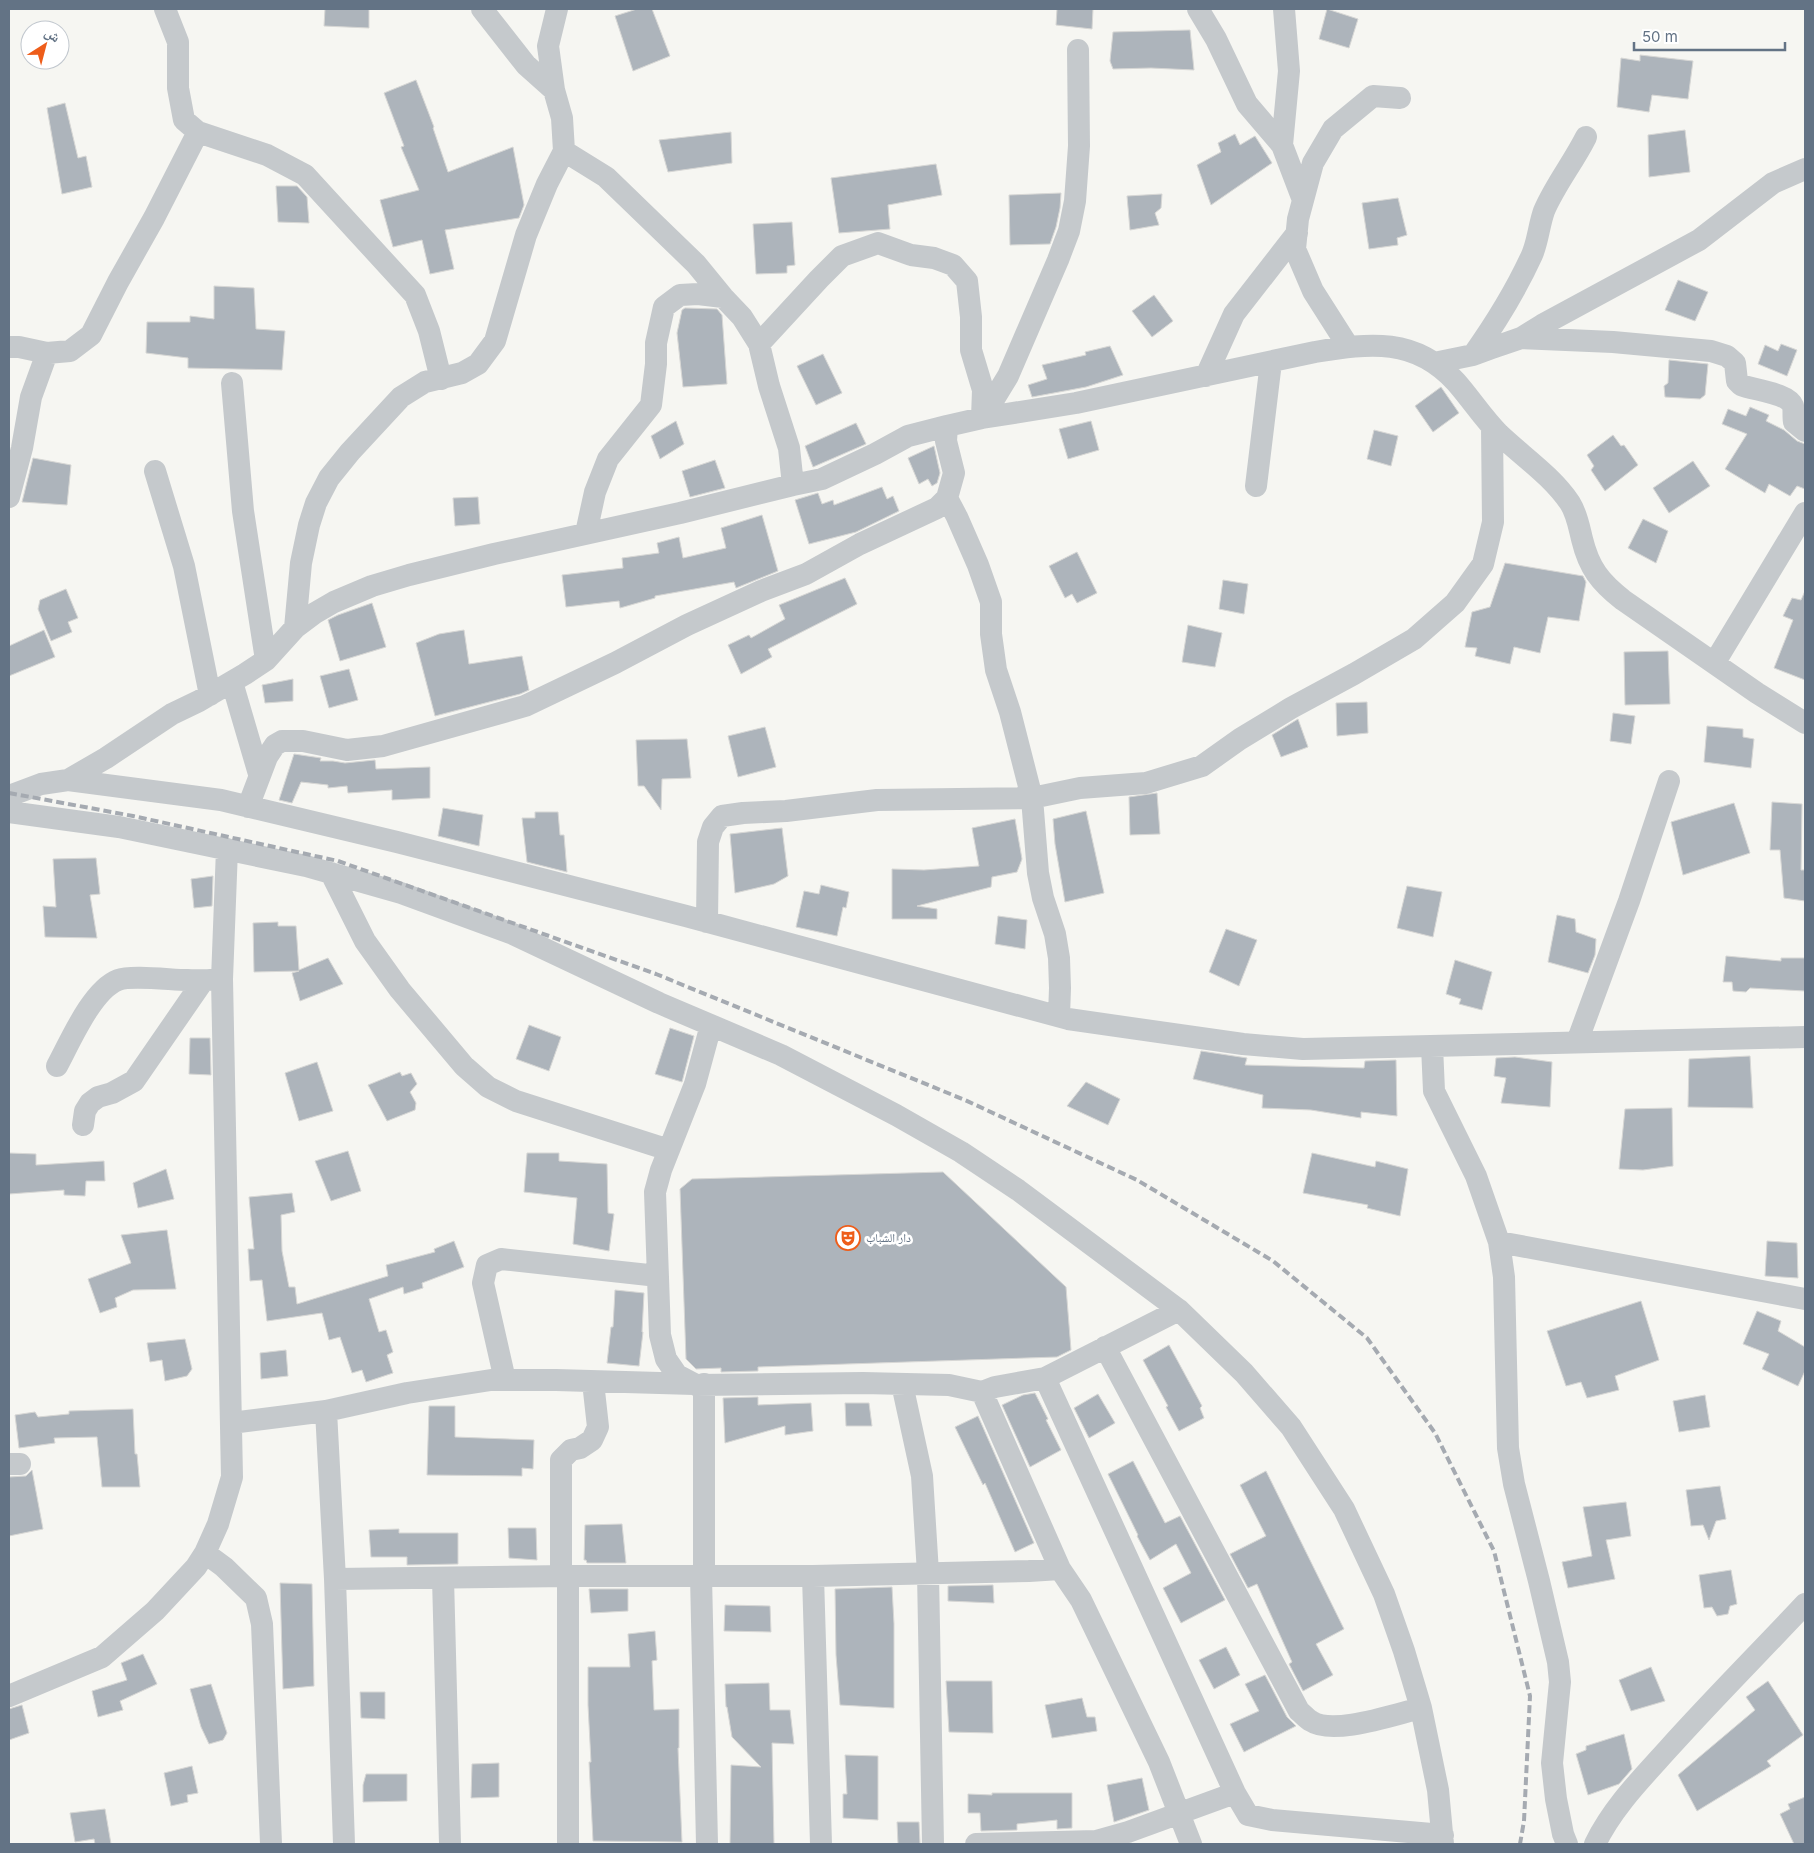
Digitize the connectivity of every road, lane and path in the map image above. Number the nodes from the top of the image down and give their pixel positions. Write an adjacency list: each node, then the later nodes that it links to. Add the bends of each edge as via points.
1 (165, 9): 9 (street, via 178,42 178,88 184,120)
2 (482, 9): 7 (street, via 526,65)
3 (556, 9): 7 (street, via 548,46)
4 (1198, 9): 11 (street, via 1247,104)
5 (1284, 9): 11 (street, via 1289,71)
6 (1078, 50): 28 (street, via 1079,146 1069,231 1008,376)
7 (554, 90): 12 (street, via 562,118)
8 (1400, 98): 14 (street, via 1373,96 1333,129 1313,163)
9 (198, 132): 21 (street, via 91,335 70,351); 26 (street, via 266,155 305,175 415,295 429,331)
10 (1586, 138): 22 (street, via 1544,213 1533,254)
11 (1282, 145): 14 (street)
12 (564, 151): 16 (street, via 606,177 696,264); 26 (street, via 526,235 495,342 478,364 462,374)
13 (1805, 169): 17 (street, via 1773,183 1699,240)
14 (1303, 200): 15 (street)
15 (1297, 233): 19 (street, via 1295,249 1313,291); 25 (street, via 1234,314)
16 (723, 297): 18 (street, via 742,317); 38 (street, via 680,295 664,307 656,343 651,405 608,460 595,492)
17 (1521, 338): 22 (street); 31 (street, via 1613,342 1711,351 1727,356 1734,363 1737,382 1790,402 1794,422)
18 (758, 344): 28 (street, via 842,256 878,243 911,255 934,258 953,265 967,281 971,350 983,390); 33 (street, via 789,448)
19 (1348, 346): 23 (street); 24 (street, via 1406,349)
20 (9, 347): 21 (street)
21 (46, 353): 35 (street, via 31,397)
22 (1474, 355): 24 (street)
23 (1271, 362): 25 (street); 34 (street)
24 (1434, 363): 30 (street, via 1456,383)
25 (1206, 376): 28 (street, via 1076,403)
26 (441, 379): 39 (street, via 425,382 401,397 329,478 316,503 307,534)
27 (232, 383): 40 (street, via 243,511)
28 (982, 418): 29 (street)
29 (947, 426): 33 (street, via 908,436 822,479); 36 (street, via 946,441 954,473)
30 (1492, 427): 41 (street, via 1570,503 1578,520 1587,557 1608,588); 48 (street, via 1492,522 1483,564 1455,603 1414,639 1240,739 1202,766 1146,782 1080,788)
31 (1805, 431)
32 (155, 471): 43 (street, via 184,566)
33 (793, 485): 38 (street)
34 (1256, 486)
35 (9, 497)
36 (947, 498): 45 (street, via 937,508 806,574 687,625 526,706 383,746 347,750 282,740 270,751); 48 (street, via 991,602 996,670)
37 (1805, 513): 41 (street)
38 (586, 533): 39 (street, via 372,586 321,609)
39 (295, 628): 40 (street)
40 (266, 660): 42 (street)
41 (1715, 662): 44 (street)
42 (232, 682): 43 (street); 45 (street)
43 (210, 695): 46 (street, via 172,714)
44 (1805, 723)
45 (259, 774): 49 (street)
46 (68, 780): 49 (street); 50 (street, via 41,784)
47 (1669, 781): 58 (street)
48 (1032, 798): 53 (street, via 877,800 722,816 713,827 708,842); 55 (street, via 1038,873 1059,958)
49 (248, 806): 53 (street)
50 (10, 810): 51 (street, via 119,827)
51 (226, 850): 52 (street); 54 (street)
52 (331, 873): 56 (street, via 401,893 513,934); 62 (street, via 365,941 400,990 464,1066 488,1086 516,1101)
53 (707, 922): 55 (street)
54 (212, 980): 60 (street, via 118,980 102,992 86,1012); 61 (street, via 134,1081 90,1103); 75 (street)
55 (1059, 1016): 59 (street, via 1243,1044 1303,1049)
56 (711, 1025): 62 (street, via 695,1084); 66 (street, via 799,1064 961,1152 1018,1190)
57 (1805, 1038): 58 (street)
58 (1577, 1042): 59 (street)
59 (1432, 1046): 63 (street, via 1434,1091 1476,1176)
60 (57, 1066)
61 (83, 1125)
62 (669, 1150): 64 (street, via 655,1192)
63 (1499, 1242): 65 (street); 99 (street, via 1504,1277 1508,1448 1558,1662 1560,1682 1552,1763)
64 (658, 1276): 69 (street, via 500,1258 487,1265 483,1283); 71 (street, via 660,1335 666,1359 677,1375)
65 (1805, 1299)
66 (1179, 1310): 67 (street); 86 (street, via 1244,1373 1291,1427 1344,1509 1384,1594)
67 (1105, 1347): 68 (street); 86 (street, via 1299,1711 1312,1722 1327,1727 1345,1726)
68 (1045, 1378): 73 (street); 87 (street)
69 (505, 1380): 70 (street); 74 (street, via 407,1393)
70 (594, 1382): 71 (street); 79 (street, via 598,1427 592,1440 571,1450 561,1460)
71 (700, 1384): 72 (street); 80 (street)
72 (902, 1384): 73 (street, via 949,1385); 78 (street, via 922,1476)
73 (982, 1392): 77 (street)
74 (326, 1411): 75 (street); 83 (street)
75 (231, 1423): 76 (street, via 232,1477 218,1524)
76 (205, 1553): 85 (street, via 155,1611 102,1657); 90 (street, via 256,1598 262,1624)
77 (1060, 1568): 78 (street); 88 (street, via 1081,1600 1159,1762)
78 (928, 1573): 81 (street); 96 (street)
79 (564, 1576): 80 (street); 82 (street); 93 (street)
80 (702, 1576): 81 (street); 94 (street)
81 (813, 1576): 95 (street)
82 (443, 1578): 83 (street); 92 (street)
83 (335, 1579): 91 (street)
84 (1805, 1604): 100 (street, via 1627,1794)
85 (9, 1696)
86 (1421, 1708): 89 (street, via 1438,1790)
87 (1235, 1793): 88 (street); 89 (street, via 1248,1815)
88 (1178, 1813): 97 (street, via 1096,1841); 98 (street)
89 (1443, 1840)
90 (271, 1844)
91 (344, 1844)
92 (450, 1844)
93 (568, 1844)
94 (707, 1844)
95 (821, 1844)
96 (933, 1844)
97 (976, 1844)
98 (1191, 1844)
99 (1566, 1844)
100 (1595, 1844)

